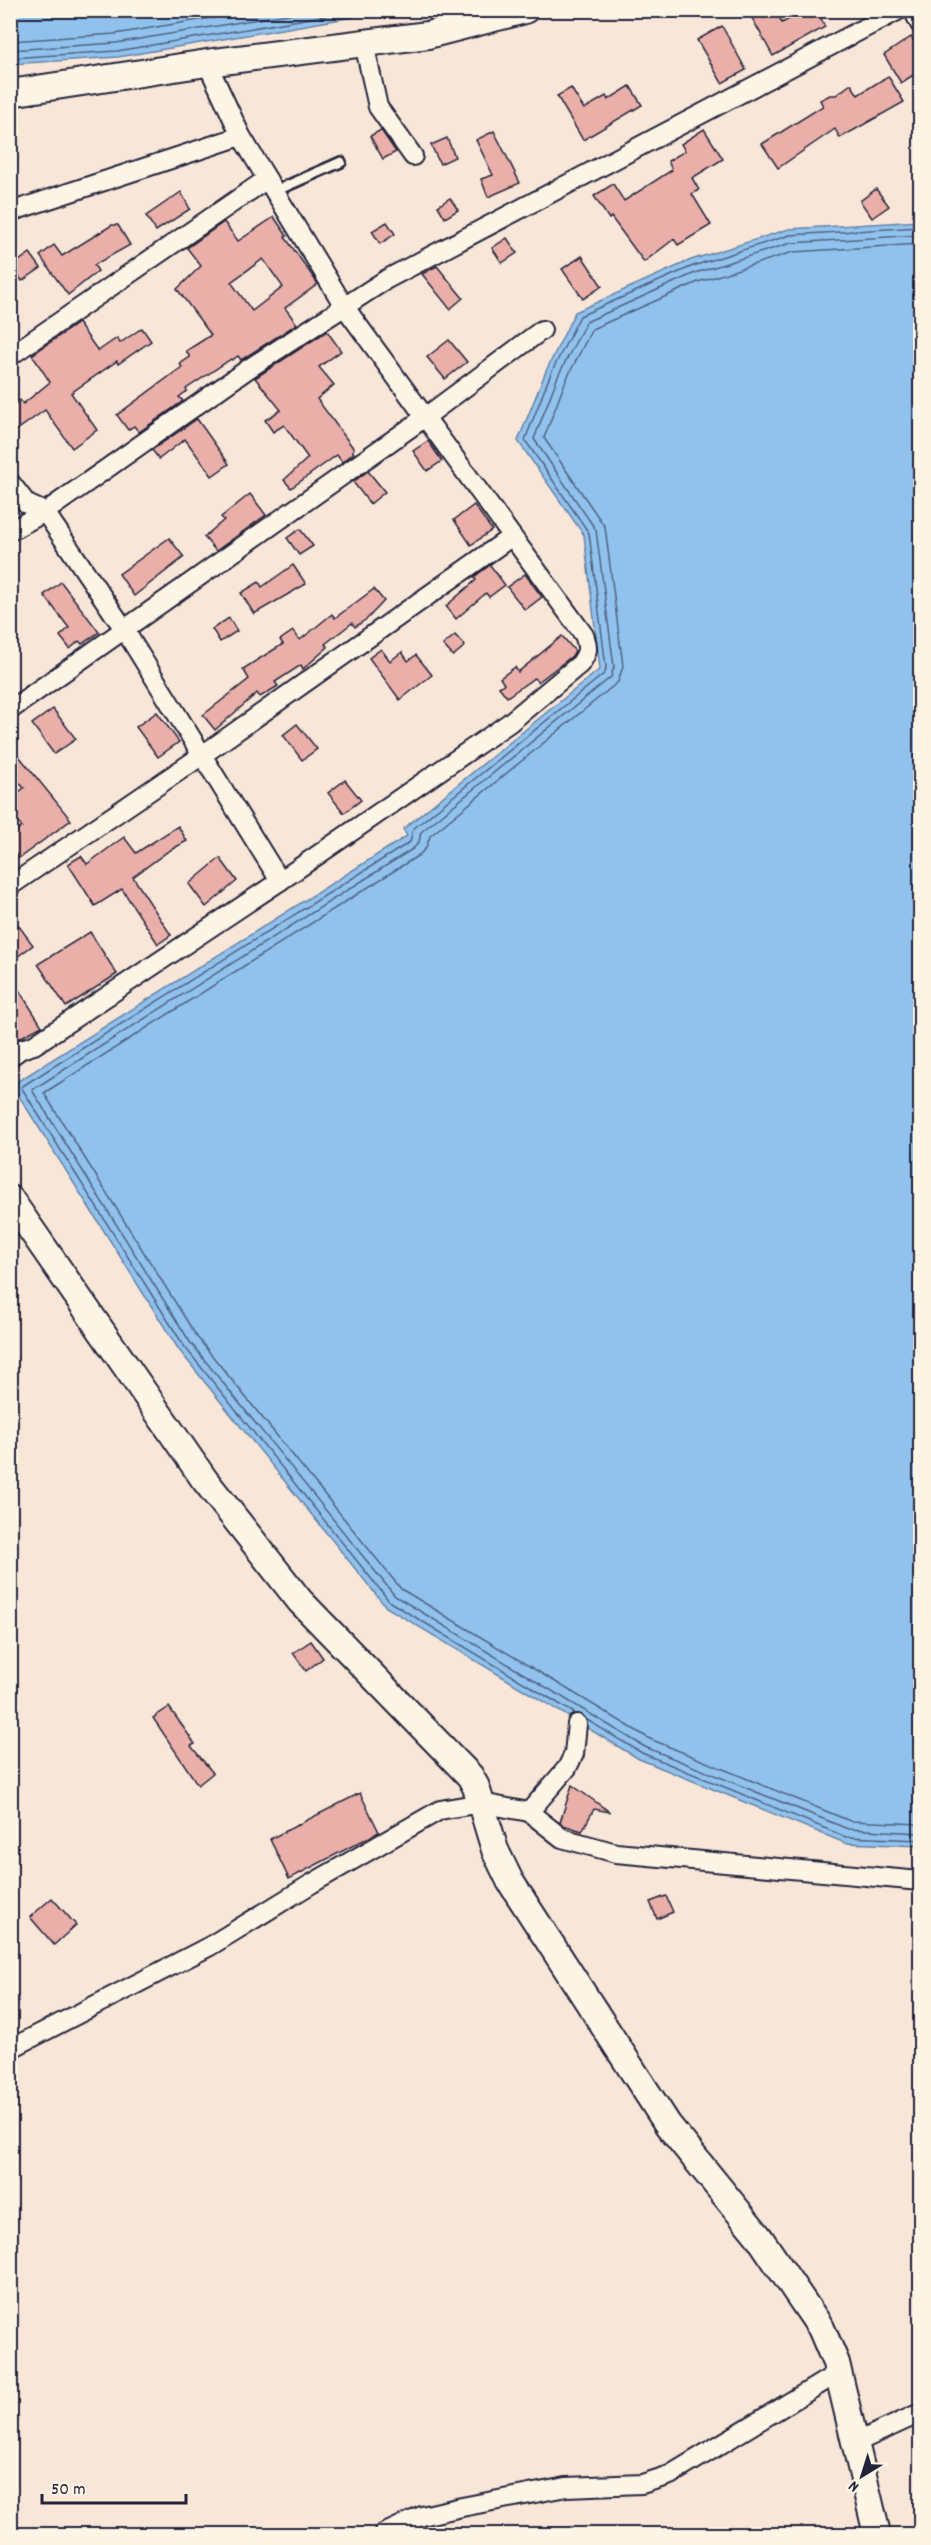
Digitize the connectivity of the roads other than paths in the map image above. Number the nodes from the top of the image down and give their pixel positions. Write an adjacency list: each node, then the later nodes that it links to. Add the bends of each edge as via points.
1 (525, 10): 5 (street, via 428,35)
2 (899, 10): 13 (street, via 398,273)
3 (913, 10): 4 (street)
4 (921, 24)
5 (364, 43): 6 (street); 9 (street, via 378,107)
6 (207, 63): 7 (street); 8 (street)
7 (10, 93)
8 (241, 136): 11 (street); 12 (street)
9 (413, 156)
10 (340, 162): 11 (lane)
11 (271, 185): 13 (street); 15 (street)
12 (10, 212)
13 (344, 306): 16 (street); 18 (street)
14 (542, 330): 16 (street)
15 (10, 356)
16 (424, 418): 20 (street); 21 (street)
17 (10, 482): 18 (street, via 27,504)
18 (45, 512): 19 (street); 21 (street)
19 (10, 531)
20 (511, 537): 23 (street); 24 (street, via 584,635 589,647 586,656 509,723)
21 (124, 629): 22 (street); 23 (street)
22 (10, 710)
23 (201, 756): 24 (street); 25 (street)
24 (280, 881): 26 (street)
25 (10, 886)
26 (10, 1057)
27 (10, 1199): 29 (street, via 204,1479 300,1601 470,1776)
28 (577, 1724): 30 (street, via 574,1754 567,1768)
29 (481, 1803): 30 (street); 32 (street, via 440,1810 210,1946); 33 (street, via 495,1850 510,1881 668,2125 759,2237 821,2328)
30 (529, 1812): 31 (street, via 562,1838 616,1853)
31 (921, 1881)
32 (10, 2049)
33 (838, 2373): 35 (street); 36 (street, via 670,2475 642,2484 566,2487 462,2507 423,2516)
34 (921, 2413): 35 (street)
35 (855, 2443): 37 (street)
36 (382, 2535)
37 (877, 2535)

